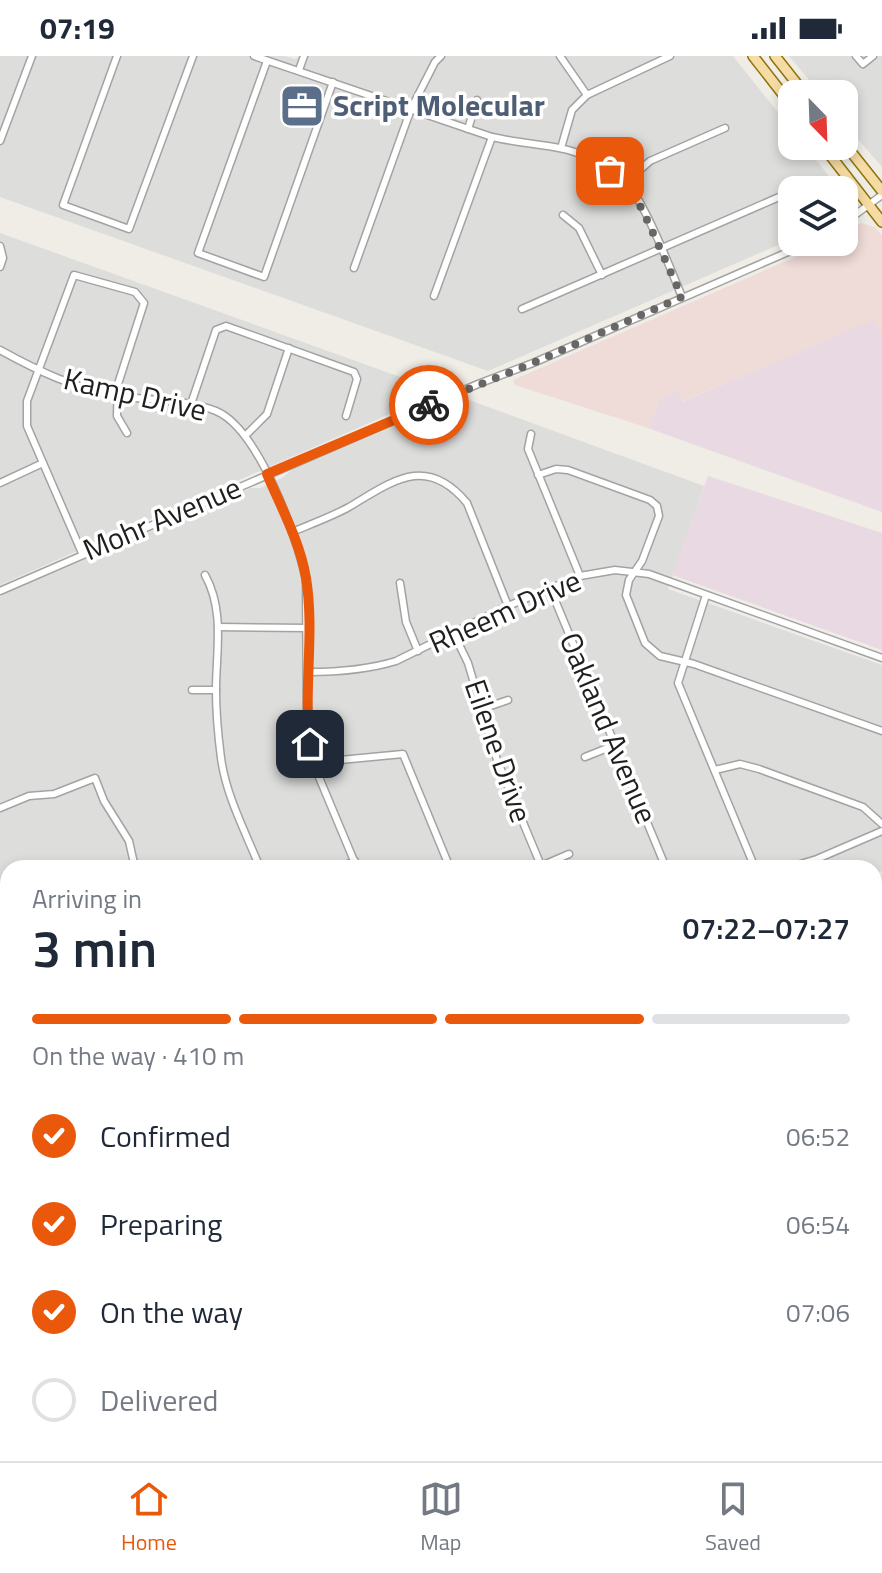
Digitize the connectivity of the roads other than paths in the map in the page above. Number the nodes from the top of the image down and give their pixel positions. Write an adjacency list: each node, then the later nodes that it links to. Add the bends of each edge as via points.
1 (32, 56): 24 (street)
2 (117, 56): 3 (street, via 63,205 129,229)
3 (193, 56)
4 (254, 56): 13 (street)
5 (304, 56): 14 (street)
6 (441, 56): 20 (street)
7 (560, 56): 18 (street)
8 (670, 56): 18 (street)
9 (753, 56): 17 (main road)
10 (775, 56): 15 (main road)
11 (856, 56): 12 (street, via 863,64)
12 (873, 56)
13 (267, 61): 14 (street); 16 (street, via 198,253 264,277)
14 (299, 70): 16 (street)
15 (794, 80)
16 (333, 82): 20 (street)
17 (778, 88)
18 (587, 95): 25 (street, via 572,110)
19 (477, 100): 22 (street)
20 (411, 109): 22 (street); 39 (street)
21 (725, 128): 28 (street, via 650,161)
22 (468, 129): 23 (street)
23 (492, 137): 25 (street); 41 (street)
24 (0, 141)
25 (561, 148): 28 (street, via 594,160)
26 (834, 160): 31 (main road)
27 (857, 160): 29 (main road)
28 (626, 182): 36 (street)
29 (882, 193): 31 (street)
30 (778, 197): 36 (street)
31 (869, 205): 32 (street); 34 (main road)
32 (858, 213)
33 (563, 215): 40 (street, via 579,228)
34 (882, 222)
35 (0, 246): 38 (street)
36 (661, 249): 40 (street); 42 (street)
37 (778, 256): 42 (street, Mohr Avenue)
38 (0, 267)
39 (354, 268)
40 (602, 275): 43 (street)
41 (434, 296)
42 (682, 297): 54 (street, Mohr Avenue)
43 (522, 309)
44 (289, 348): 48 (street, via 220,327); 49 (street, via 354,372 357,379); 52 (street, via 267,414)
45 (0, 350): 46 (street, Kamp Drive)
46 (39, 371): 47 (street, Kamp Drive); 47 (street, via 74,275 135,292 144,303); 53 (street, via 27,401 27,426)
47 (118, 396): 48 (street, Kamp Drive); 50 (street, via 117,416)
48 (191, 404): 52 (street, Kamp Drive, via 218,412)
49 (346, 416)
50 (127, 433)
51 (531, 434): 55 (street, via 528,449)
52 (246, 435): 54 (street, Kamp Drive)
53 (43, 463): 56 (street); 58 (street)
54 (267, 474): 57 (street, Kamp Drive); 58 (street, Mohr Avenue)
55 (538, 475): 59 (street, via 568,470 657,506 659,516); 61 (street)
56 (0, 483)
57 (292, 532): 66 (street, via 399,479 438,478 467,503); 68 (street, Kamp Drive, via 306,580)
58 (82, 553): 64 (street, Mohr Avenue)
59 (635, 570): 61 (street, Rheem Drive); 65 (street, Rheem Drive); 72 (street, via 626,595 645,643 660,656)
60 (205, 575): 67 (street, via 213,590)
61 (580, 576): 63 (street, Rheem Drive)
62 (400, 583): 70 (street, via 406,622)
63 (550, 588): 66 (street, Rheem Drive); 79 (street, Oakland Avenue)
64 (0, 591)
65 (706, 595): 71 (street, Rheem Drive); 72 (street)
66 (508, 606): 69 (street, Rheem Drive)
67 (218, 627): 68 (street); 75 (street)
68 (308, 628): 73 (street, Kamp Drive)
69 (454, 634): 70 (street, Rheem Drive); 77 (street, Eilene Drive)
70 (418, 651): 73 (street, Rheem Drive, via 373,668)
71 (882, 658)
72 (683, 661): 78 (street); 82 (street, via 678,683)
73 (308, 672): 81 (street, Kamp Drive, via 307,718)
74 (192, 690): 75 (street)
75 (216, 690): 88 (street, via 221,761)
76 (508, 700): 77 (street)
77 (482, 709): 91 (street, Eilene Drive)
78 (882, 731)
79 (615, 745): 80 (street); 93 (street, Oakland Avenue)
80 (585, 757)
81 (316, 770): 89 (street, Kamp Drive); 90 (street, via 340,760 403,754)
82 (715, 770): 84 (street, via 740,764 759,769 863,807); 94 (street)
83 (0, 808): 87 (street, via 95,778 129,841)
84 (882, 824)
85 (882, 831): 95 (street)
86 (569, 854): 92 (street)
87 (133, 860)
88 (257, 860)
89 (354, 860)
90 (447, 860)
91 (538, 860)
92 (556, 860)
93 (663, 860)
94 (752, 860)
95 (814, 860)

